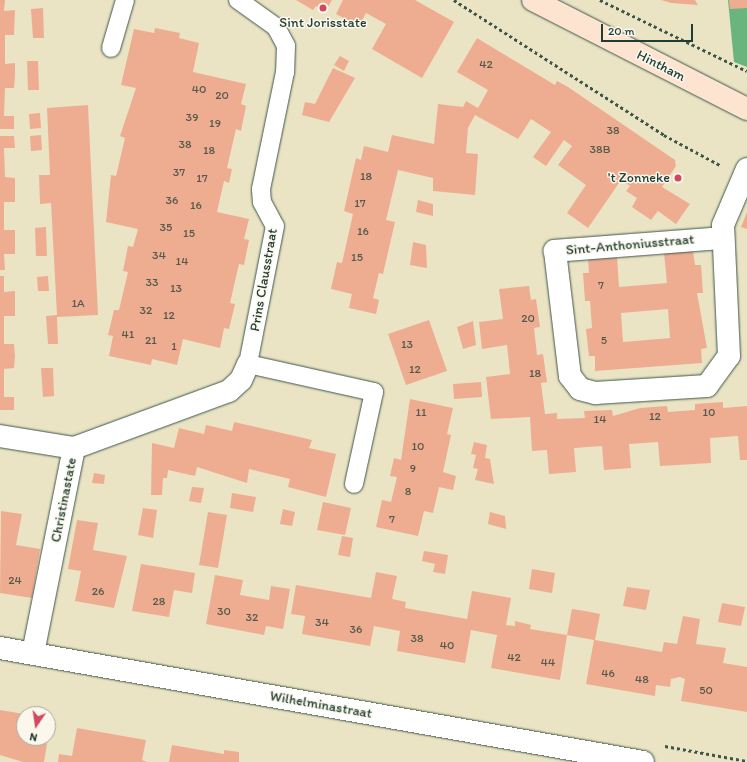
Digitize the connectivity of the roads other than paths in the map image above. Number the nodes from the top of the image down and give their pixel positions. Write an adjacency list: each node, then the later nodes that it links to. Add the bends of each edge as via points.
1 (124, 0): 4 (lane)
2 (238, 0): 8 (lane, Prins Clausstraat, via 276,27 286,46 285,72 260,189 262,202 275,226)
3 (533, 0): 5 (street, Hintham)
4 (111, 48)
5 (747, 109)
6 (746, 172): 7 (street, Sint-Anthoniusstraat, via 723,225)
7 (723, 238): 7 (street, Sint-Anthoniusstraat, via 555,251 570,376 580,389 595,393 707,386 728,356)
8 (248, 364): 10 (street, Christinastate, via 241,380 229,391); 11 (lane, via 374,392)
9 (0, 436): 10 (street)
10 (74, 448): 13 (street, Christinastate)
11 (354, 484)
12 (0, 648): 13 (street, Wilhelminastraat)
13 (33, 653): 14 (street, Wilhelminastraat)
14 (643, 762)

